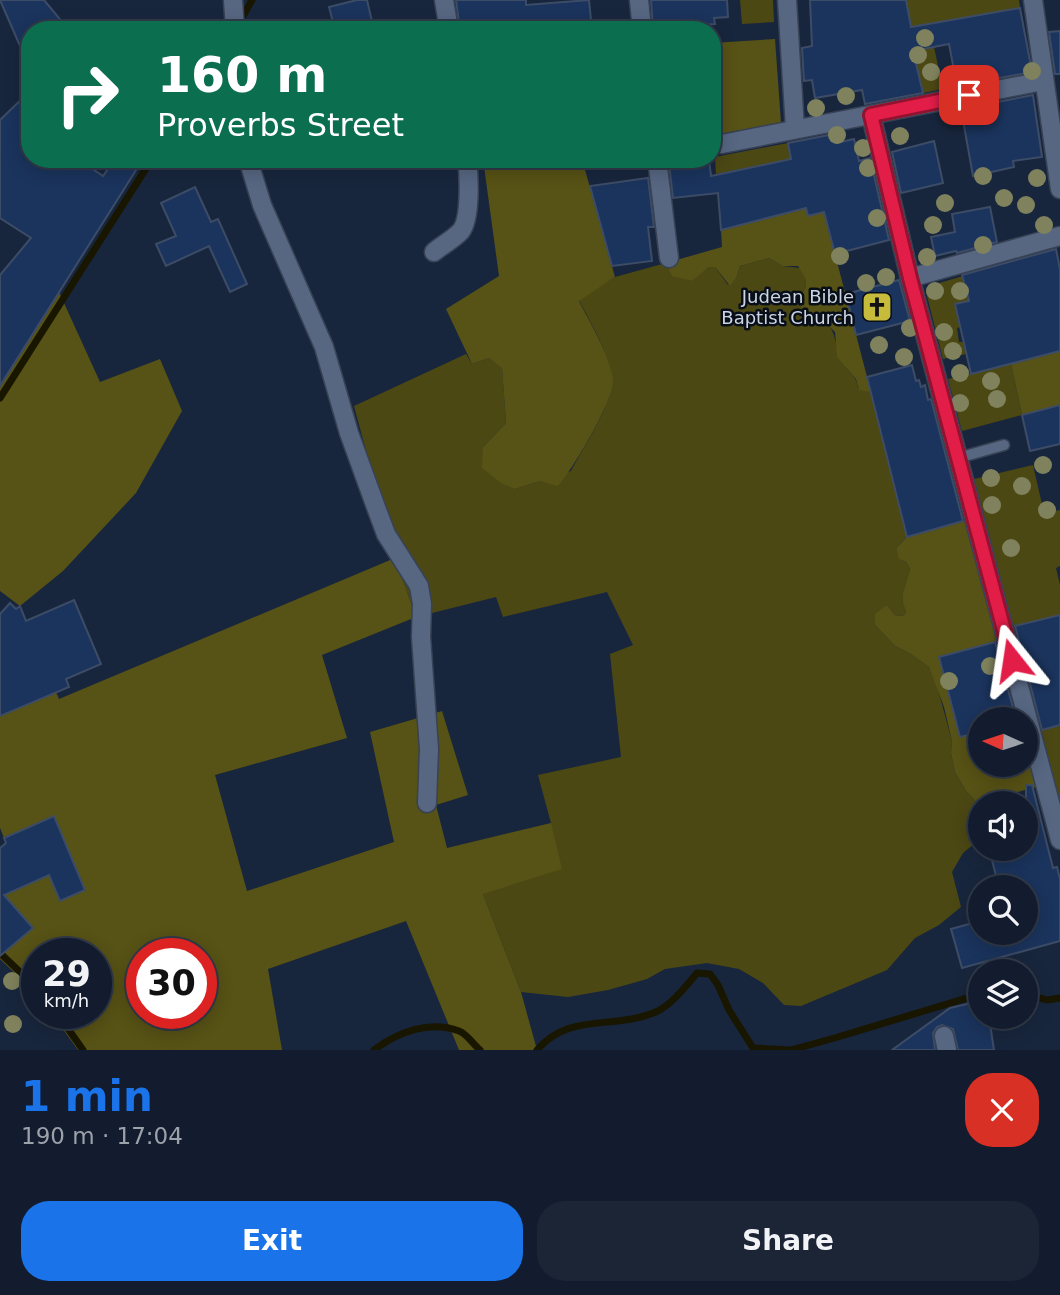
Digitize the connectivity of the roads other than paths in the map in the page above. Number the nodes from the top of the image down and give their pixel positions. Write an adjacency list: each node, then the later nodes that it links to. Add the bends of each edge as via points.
1 (233, 0): 6 (street)
2 (444, 0): 7 (street)
3 (639, 0): 8 (street)
4 (787, 0): 11 (street)
5 (1033, 0): 9 (street)
6 (234, 21)
7 (448, 21)
8 (641, 21)
9 (1043, 81): 10 (street); 16 (street)
10 (871, 115): 11 (street); 20 (street)
11 (795, 130): 12 (street)
12 (722, 144)
13 (251, 168): 23 (street, via 262,205 324,347 386,534 419,586)
14 (468, 168): 18 (street, via 462,230)
15 (658, 168): 19 (street)
16 (1060, 189)
17 (1060, 236): 20 (street)
18 (434, 252)
19 (669, 258)
20 (910, 278): 22 (street)
21 (1004, 445): 22 (lane)
22 (958, 458): 24 (street)
23 (428, 803)
24 (1060, 840)

